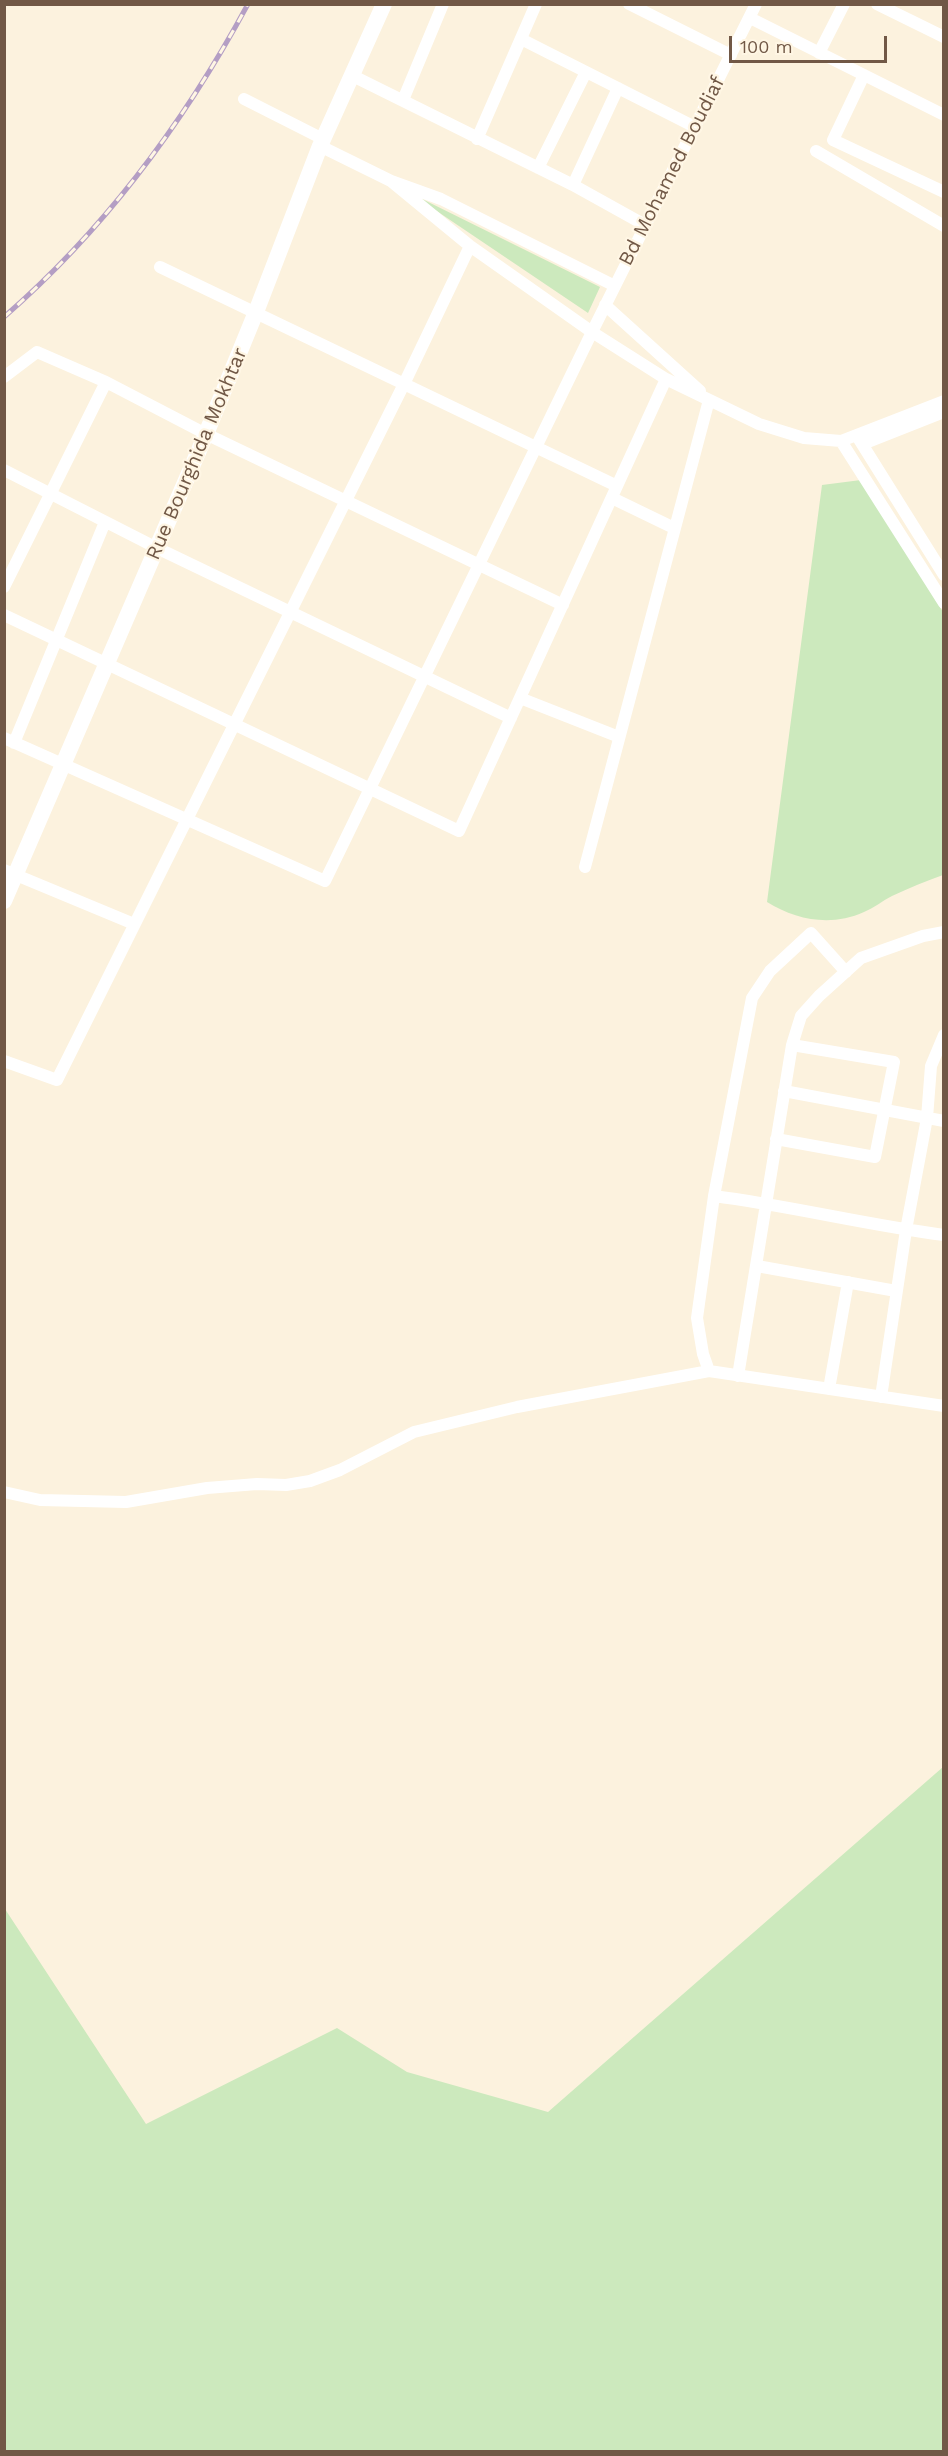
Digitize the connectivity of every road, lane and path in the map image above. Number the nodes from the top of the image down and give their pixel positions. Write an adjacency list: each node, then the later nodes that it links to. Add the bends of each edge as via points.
1 (384, 4): 17 (main road, Rue Bourghida Mokhtar)
2 (443, 4): 20 (street)
3 (536, 4): 12 (street)
4 (630, 4): 9 (street)
5 (660, 4): 9 (street)
6 (756, 4): 10 (street, Bd Mohamed Boudiaf)
7 (844, 4): 13 (street)
8 (877, 4): 11 (street)
9 (654, 17): 14 (street)
10 (750, 18): 13 (street); 14 (street, Bd Mohamed Boudiaf)
11 (944, 37)
12 (521, 39): 15 (street); 23 (street)
13 (819, 53): 16 (street)
14 (731, 55): 22 (street, Bd Mohamed Boudiaf)
15 (586, 72): 18 (street); 26 (street)
16 (864, 75): 21 (street); 29 (street, via 833,140)
17 (352, 76): 20 (street); 24 (main road, Rue Bourghida Mokhtar)
18 (618, 88): 22 (street); 28 (street)
19 (244, 99): 24 (street)
20 (403, 100): 23 (street)
21 (942, 111)
22 (695, 127): 30 (street, Bd Mohamed Boudiaf)
23 (477, 139): 26 (street)
24 (321, 142): 27 (street); 36 (main road, Rue Bourghida Mokhtar)
25 (816, 151): 31 (street)
26 (538, 168): 28 (street)
27 (391, 181): 32 (street); 34 (street, via 441,199)
28 (573, 185): 30 (street)
29 (944, 192)
30 (645, 225): 34 (street, Bd Mohamed Boudiaf)
31 (944, 226)
32 (470, 246): 37 (street); 41 (street)
33 (160, 267): 36 (street)
34 (615, 286): 35 (street, Bd Mohamed Boudiaf)
35 (605, 305): 37 (street, Bd Mohamed Boudiaf); 42 (street)
36 (256, 312): 41 (street); 45 (main road, Rue Bourghida Mokhtar)
37 (592, 332): 39 (street); 48 (street, Bd Mohamed Boudiaf)
38 (4, 377): 40 (street, via 37,352)
39 (666, 379): 42 (street); 50 (street)
40 (106, 382): 45 (street); 51 (street)
41 (404, 384): 48 (street); 52 (street)
42 (709, 400): 47 (street, via 759,424 804,438); 54 (street)
43 (944, 401): 46 (street)
44 (944, 412): 46 (street)
45 (206, 434): 52 (street); 55 (main road, Rue Bourghida Mokhtar)
46 (860, 440): 47 (street); 57 (street)
47 (841, 441): 59 (street)
48 (536, 447): 50 (street); 56 (street, Bd Mohamed Boudiaf)
49 (4, 470): 51 (street)
50 (614, 492): 54 (street); 60 (street)
51 (52, 494): 53 (street); 58 (street)
52 (346, 501): 56 (street); 61 (street)
53 (105, 522): 55 (street); 63 (street)
54 (674, 528): 69 (street)
55 (157, 548): 61 (street); 64 (main road, Rue Bourghida Mokhtar)
56 (479, 565): 60 (street); 65 (street, Bd Mohamed Boudiaf)
57 (944, 575)
58 (4, 587)
59 (944, 603)
60 (563, 605): 66 (street)
61 (290, 613): 65 (street); 68 (street)
62 (4, 615): 63 (street)
63 (57, 640): 64 (street); 70 (street)
64 (105, 664): 68 (street); 71 (main road, Rue Bourghida Mokhtar)
65 (424, 677): 67 (street); 72 (street, Bd Mohamed Boudiaf)
66 (520, 698): 67 (street); 69 (street)
67 (511, 718): 72 (street, via 459,831)
68 (234, 724): 72 (street); 73 (street)
69 (619, 737): 74 (street)
70 (9, 741): 71 (street)
71 (62, 765): 73 (street); 75 (main road, Rue Bourghida Mokhtar)
72 (370, 789): 73 (street, Bd Mohamed Boudiaf, via 325,881)
73 (187, 820): 77 (street)
74 (585, 867)
75 (10, 873): 76 (main road, Rue Bourghida Mokhtar); 77 (street)
76 (4, 901)
77 (134, 924): 82 (street, via 57,1080)
78 (944, 932): 79 (street, via 861,958)
79 (846, 972): 81 (street, via 801,1016); 88 (street, via 811,933 770,971 752,998)
80 (944, 1035): 85 (street, via 931,1066)
81 (792, 1044): 83 (street); 84 (street, via 894,1062)
82 (4, 1061)
83 (784, 1091): 84 (street); 87 (street)
84 (884, 1110): 85 (street); 87 (street, via 875,1157)
85 (927, 1118): 86 (street); 90 (street)
86 (944, 1121)
87 (776, 1139): 89 (street)
88 (714, 1196): 89 (street); 95 (street, via 697,1318)
89 (766, 1203): 90 (street); 92 (street)
90 (906, 1230): 91 (street); 94 (street)
91 (944, 1235)
92 (757, 1266): 93 (street); 96 (street)
93 (848, 1282): 94 (street); 97 (street)
94 (896, 1291): 98 (street)
95 (709, 1371): 96 (street); 100 (street, via 517,1407 414,1432 310,1481 207,1488 126,1502 40,1500)
96 (738, 1376): 97 (street)
97 (829, 1389): 98 (street)
98 (881, 1397): 99 (street)
99 (944, 1406)
100 (4, 1492)

